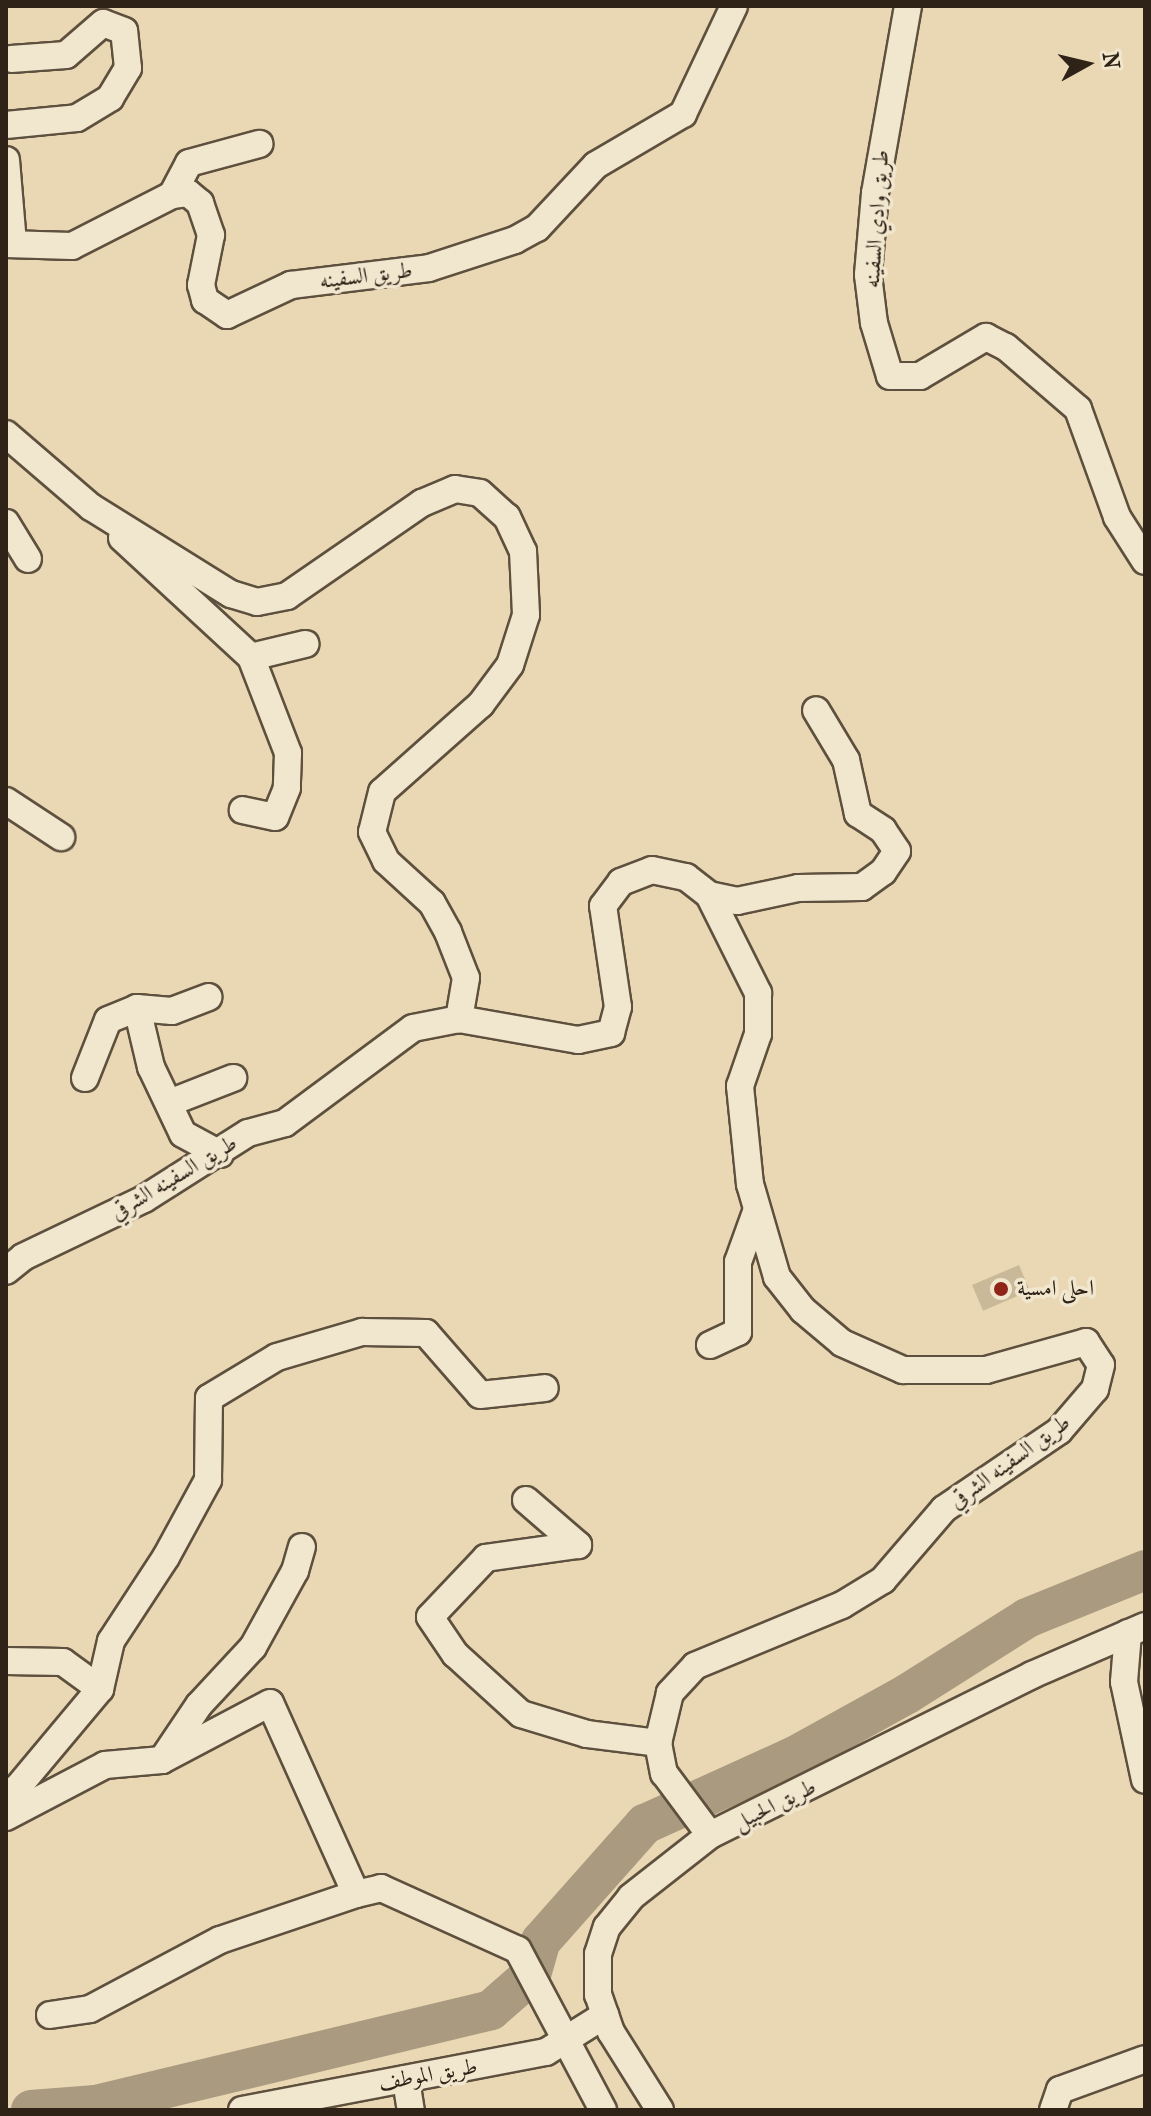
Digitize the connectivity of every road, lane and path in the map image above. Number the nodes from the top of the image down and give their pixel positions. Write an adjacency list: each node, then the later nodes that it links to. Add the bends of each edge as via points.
1 (734, 6): 7 (street, طريق السفينه, via 683,114 596,165 537,228 515,240 429,268 291,285 227,315 213,310 201,285 211,235 200,203 188,193)
2 (908, 6): 13 (street, طريق وادي السفينه, via 877,180 868,275 874,323 890,376 920,376 986,337 1006,347 1078,409 1117,517)
3 (11, 59): 4 (street, via 66,55 103,23 124,31 128,68 110,98 77,118)
4 (6, 125)
5 (259, 144): 7 (street, via 189,163)
6 (6, 160): 8 (street)
7 (172, 195): 8 (street, via 72,246)
8 (9, 244)
9 (6, 434): 10 (street)
10 (91, 507): 15 (street); 23 (street, via 231,594 257,602 287,596 422,503 455,489 480,493 507,517 523,551 526,615 510,665 481,704 382,792 372,832 386,861 432,903 448,932 466,978)
11 (6, 523): 12 (street)
12 (28, 559)
13 (1145, 561)
14 (305, 644): 15 (street)
15 (251, 657): 18 (street, via 288,753 287,788 275,817)
16 (816, 710): 20 (street, via 846,760 858,814 883,830 897,851 883,872 862,887 798,888 737,901)
17 (6, 801): 19 (street)
18 (243, 810)
19 (61, 837)
20 (709, 895): 23 (street, طريق السفينه الشرقي, via 686,877 652,870 621,882 603,906 618,1007 611,1033 578,1040); 28 (street, طريق السفينه الشرقي, via 758,993 758,1034 740,1086)
21 (208, 997): 22 (street, via 172,1011)
22 (137, 1008): 24 (street, via 108,1020); 26 (street, via 151,1067)
23 (459, 1019): 27 (street, طريق السفينه الشرقي, via 413,1028 285,1123 248,1133)
24 (85, 1078)
25 (233, 1078): 26 (street)
26 (169, 1103): 27 (street, via 183,1134)
27 (220, 1154): 29 (street, طريق السفينه الشرقي, via 110,1218)
28 (756, 1212): 30 (street, via 738,1262 738,1332); 37 (street, طريق السفينه الشرقي, via 777,1277 803,1310 871,1359 903,1370 986,1370 1086,1342 1101,1365 1095,1389 1059,1431 944,1509 883,1580 842,1605 695,1666 670,1693)
29 (12, 1260)
30 (710, 1345)
31 (545, 1388): 36 (street, via 480,1395 426,1333 362,1332 277,1357 209,1398 208,1480 111,1641)
32 (526, 1500): 37 (street, via 578,1545 486,1558 430,1617 455,1654 521,1714 587,1734)
33 (302, 1547): 38 (street, via 295,1571 253,1647 199,1705)
34 (1137, 1629): 39 (street, via 1124,1682); 41 (street, طريق الحبيل, via 1044,1669)
35 (6, 1661): 36 (street, via 63,1662)
36 (100, 1689): 40 (street, via 18,1787)
37 (658, 1743): 41 (street, via 664,1773)
38 (162, 1760): 40 (street, via 105,1765); 42 (street, via 270,1703)
39 (1145, 1780)
40 (6, 1817)
41 (710, 1835): 44 (street, طريق الحبيل, via 653,1875 607,1927 598,1954 598,1995)
42 (356, 1894): 43 (street, via 220,1940 90,2009); 45 (street, via 381,1888 518,1950)
43 (50, 2015)
44 (605, 2015): 45 (street, طريق الموطف); 51 (street, طريق الحبيل)
45 (568, 2038): 47 (street, طريق الموطف, via 546,2052); 50 (street)
46 (1145, 2059): 52 (street, via 1060,2090)
47 (406, 2080): 48 (street, طريق الموطف); 49 (street)
48 (242, 2110)
49 (411, 2110)
50 (603, 2110)
51 (660, 2110)
52 (1053, 2110)

